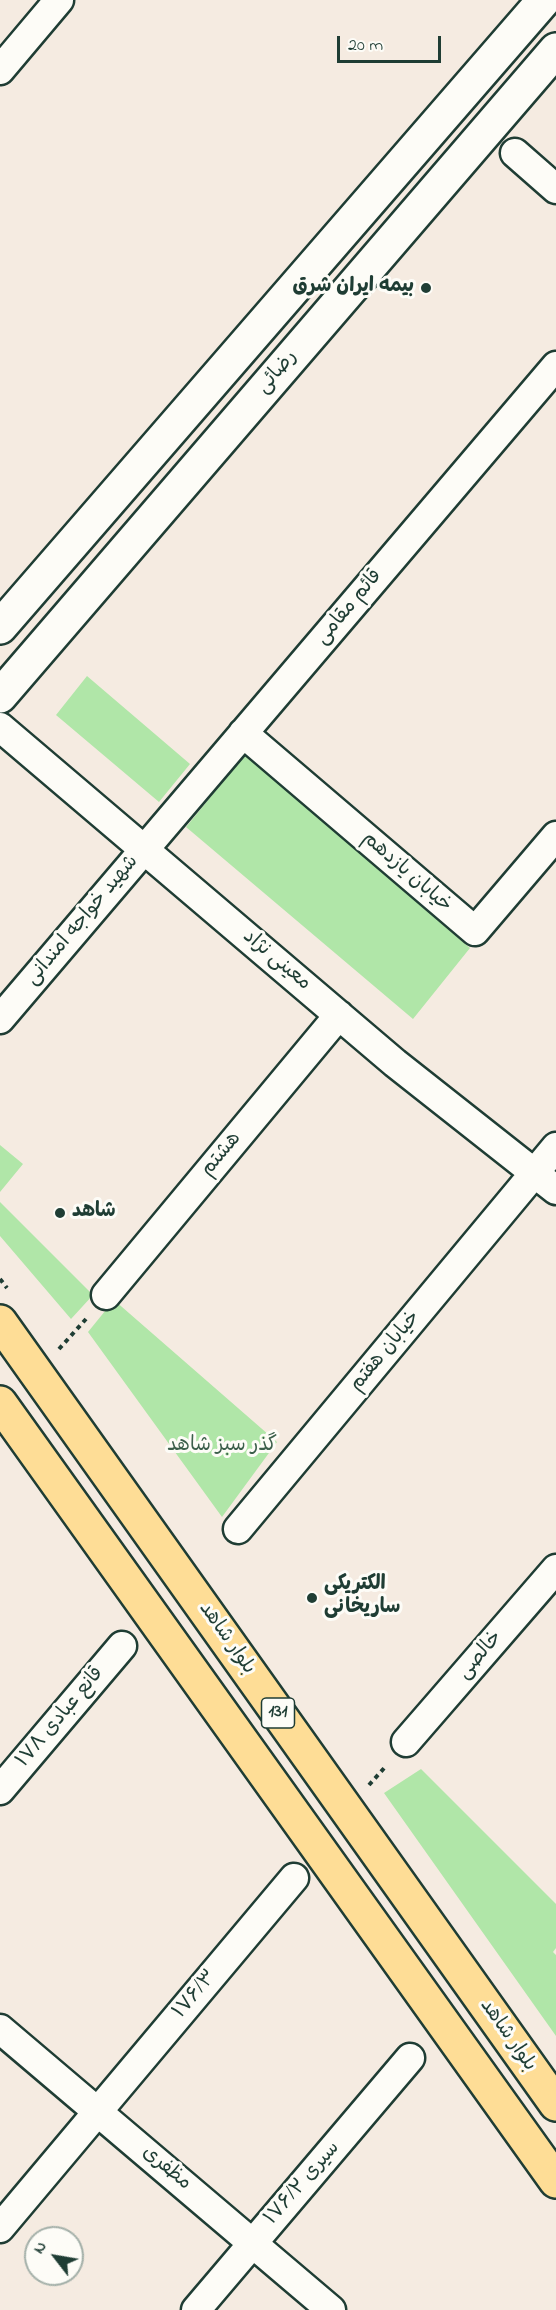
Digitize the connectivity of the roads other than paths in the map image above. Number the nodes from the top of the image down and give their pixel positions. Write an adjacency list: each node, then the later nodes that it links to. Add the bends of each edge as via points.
1 (59, 0): 4 (street)
2 (544, 0): 8 (main road)
3 (556, 50): 9 (main road, رضائی)
4 (0, 70)
5 (515, 153): 6 (street)
6 (556, 189)
7 (556, 366): 11 (street, قائم مقامی)
8 (0, 627)
9 (0, 696)
10 (0, 727): 13 (street, معینی نژاد)
11 (243, 733): 12 (street, خیابان یازدهم, via 475,931); 13 (street, قائم مقامی)
12 (556, 836)
13 (144, 851): 14 (street, معینی نژاد); 15 (street, شهید خواجه امندانی)
14 (339, 1015): 17 (street, معینی نژاد); 19 (street, هشتم)
15 (0, 1019)
16 (556, 1146): 17 (street, خیابان هفتم)
17 (533, 1174): 18 (street, معینی نژاد); 22 (street, خیابان هفتم)
18 (556, 1190)
19 (106, 1295)
20 (0, 1322): 30 (main road, بلوار شاهد / 131)
21 (0, 1403): 32 (main road, 131)
22 (238, 1529)
23 (556, 1569): 25 (street, خالصی)
24 (122, 1646): 26 (street, قانع عبادی ۱۷۸)
25 (406, 1742)
26 (0, 1790)
27 (294, 1878): 31 (street, ۱۷۶/۳)
28 (0, 2030): 31 (street, مظفری)
29 (410, 2058): 34 (street, سیری ۱۷۶/۲)
30 (556, 2104)
31 (98, 2112): 33 (street, ۱۷۶/۳); 34 (street, مظفری)
32 (556, 2181)
33 (0, 2228)
34 (253, 2242): 35 (street, سیری ۱۷۶/۲); 36 (street, مظفری)
35 (196, 2310)
36 (331, 2310)

